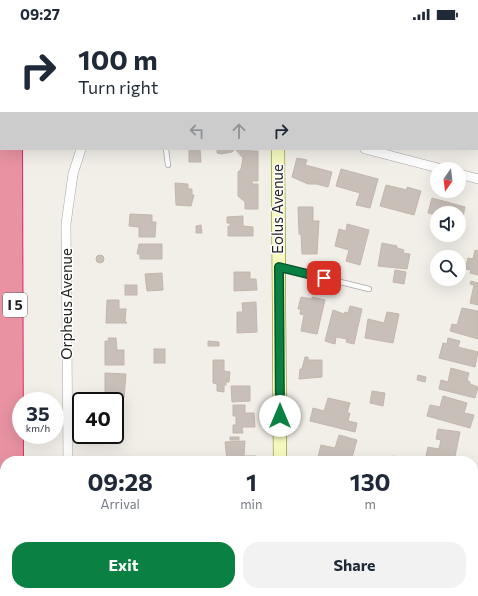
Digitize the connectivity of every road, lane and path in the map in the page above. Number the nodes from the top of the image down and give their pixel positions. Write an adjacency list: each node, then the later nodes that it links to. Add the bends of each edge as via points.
1 (1, 150): 13 (highway)
2 (14, 150): 14 (highway, I 5)
3 (81, 150): 15 (street, Orpheus Avenue, via 73,174 66,224)
4 (166, 150): 7 (lane)
5 (278, 150): 11 (street, Eolus Avenue)
6 (369, 150): 8 (street)
7 (168, 165)
8 (430, 166)
9 (466, 176): 10 (street)
10 (478, 179)
11 (279, 267): 12 (lane); 16 (street, Eolus Avenue)
12 (369, 289)
13 (2, 456)
14 (15, 456)
15 (68, 456)
16 (280, 456)

